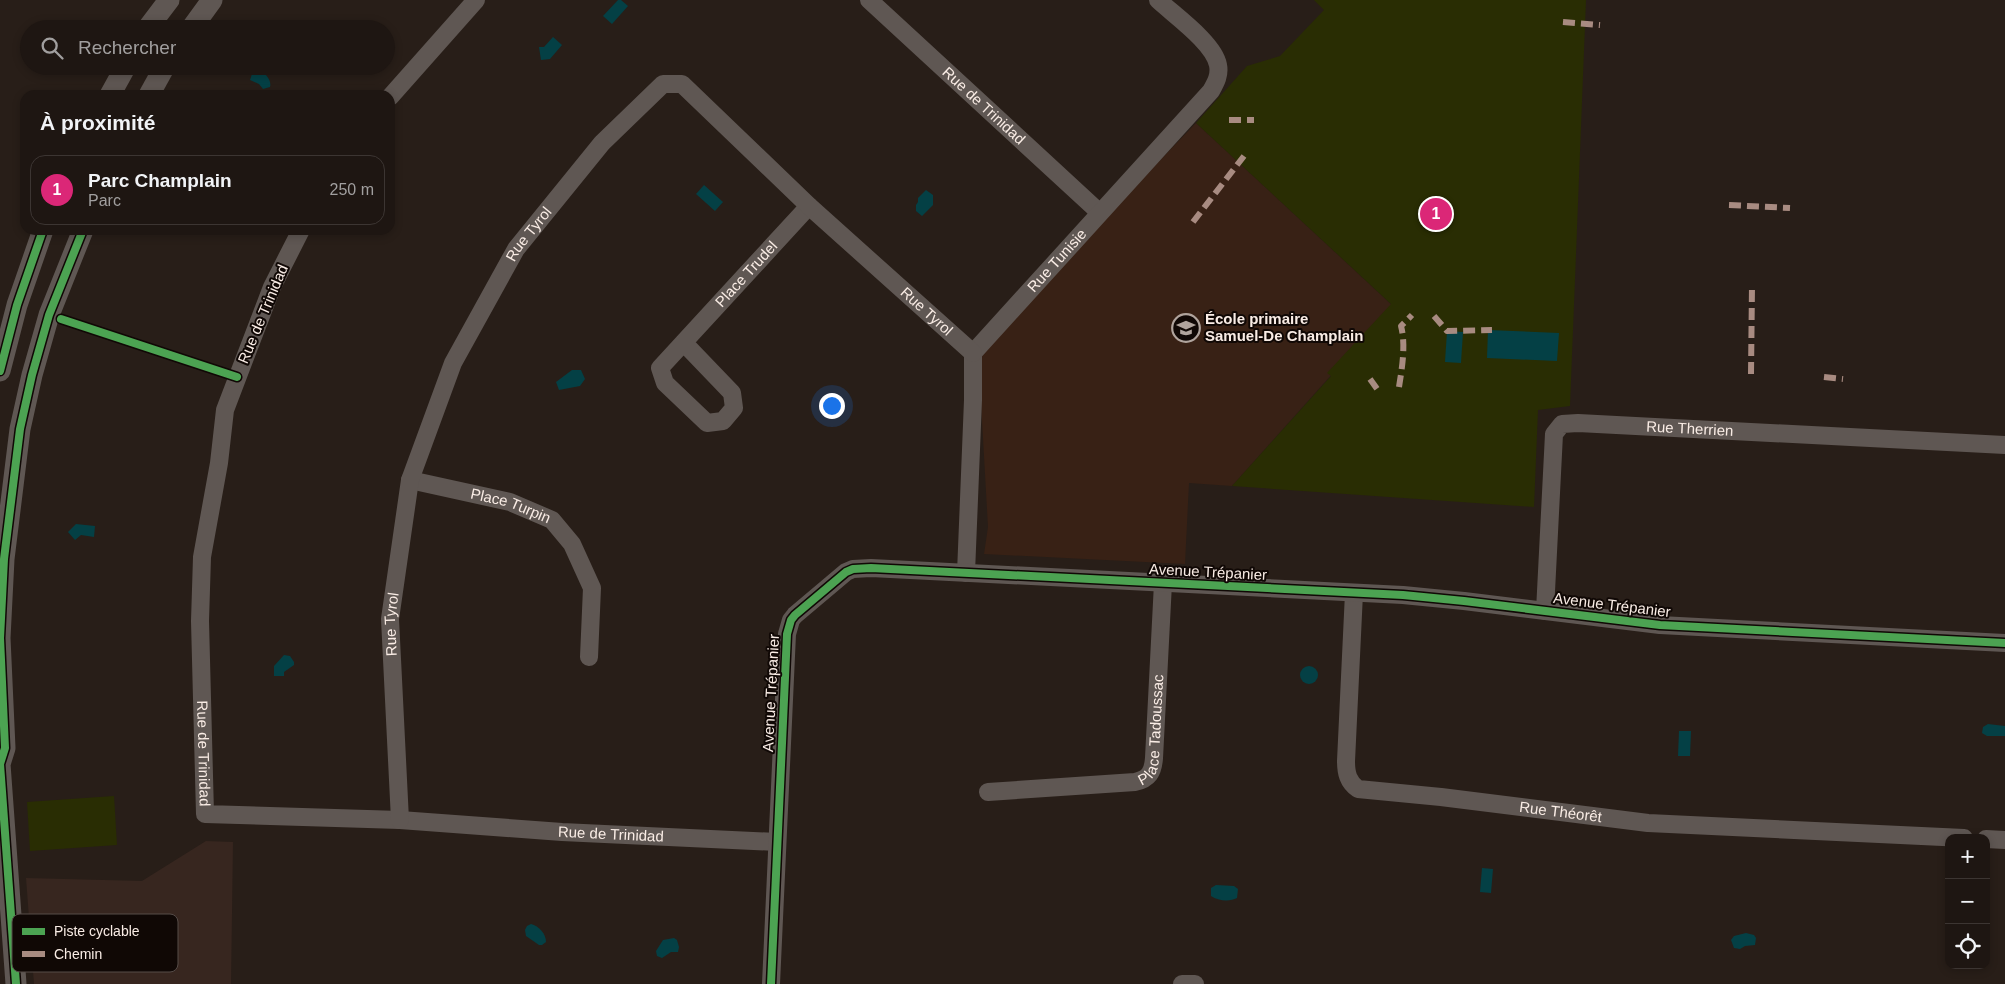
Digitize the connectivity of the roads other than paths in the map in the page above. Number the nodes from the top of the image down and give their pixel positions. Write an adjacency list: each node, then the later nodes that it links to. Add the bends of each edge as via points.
1 (169, 0): 6 (street)
2 (212, 0): 7 (street)
3 (476, 0): 12 (street)
4 (869, 0): 14 (street, Rue de Trinidad)
5 (1158, 0): 14 (street, Rue Tunisie, via 1209,47 1218,64 1218,79)
6 (154, 20)
7 (197, 20)
8 (121, 75): 10 (street)
9 (160, 75): 11 (street)
10 (113, 90)
11 (151, 90)
12 (395, 91)
13 (809, 206): 18 (street, Place Trudel); 19 (street, Rue Tyrol); 22 (street, Rue Tyrol, via 682,84 663,84 602,143 516,249 453,363)
14 (1099, 212): 19 (street, Rue Tunisie)
15 (41, 235): 20 (street, via 17,305)
16 (81, 235): 29 (street, via 50,315 20,430 4,559 0,638 5,748)
17 (299, 235): 31 (street, Rue de Trinidad, via 272,287 225,410 202,557 200,621 205,814)
18 (684, 342): 18 (street, Place Trudel, via 660,368 665,383 707,423 723,420 734,408 732,393)
19 (973, 353): 23 (street)
20 (0, 370)
21 (2005, 445): 26 (street, Rue Therrien, via 1562,424 1554,434)
22 (410, 480): 28 (street, Place Turpin, via 510,502 552,520 572,544 592,588); 31 (street, Rue Tyrol, via 390,619)
23 (966, 573): 24 (street, Avenue Trépanier); 35 (street, Avenue Trépanier, via 852,569 800,609 791,620 786,644)
24 (1163, 583): 25 (street, Avenue Trépanier); 30 (street, Place Tadoussac, via 1154,758 1148,777 1136,782)
25 (1354, 593): 26 (street, Avenue Trépanier, via 1433,597); 32 (street, Rue Théorêt, via 1346,761 1348,778 1358,789 1648,823)
26 (1545, 611): 27 (street, Avenue Trépanier, via 1686,627)
27 (2005, 643)
28 (589, 657)
29 (0, 764): 36 (street)
30 (988, 792)
31 (400, 820): 35 (street, Rue de Trinidad, via 562,832)
32 (1945, 837)
33 (1990, 839): 34 (street)
34 (2005, 840)
35 (777, 842): 37 (street, Avenue Trépanier)
36 (12, 929)
37 (771, 984)
38 (1182, 984): 39 (street)
39 (1195, 984)

